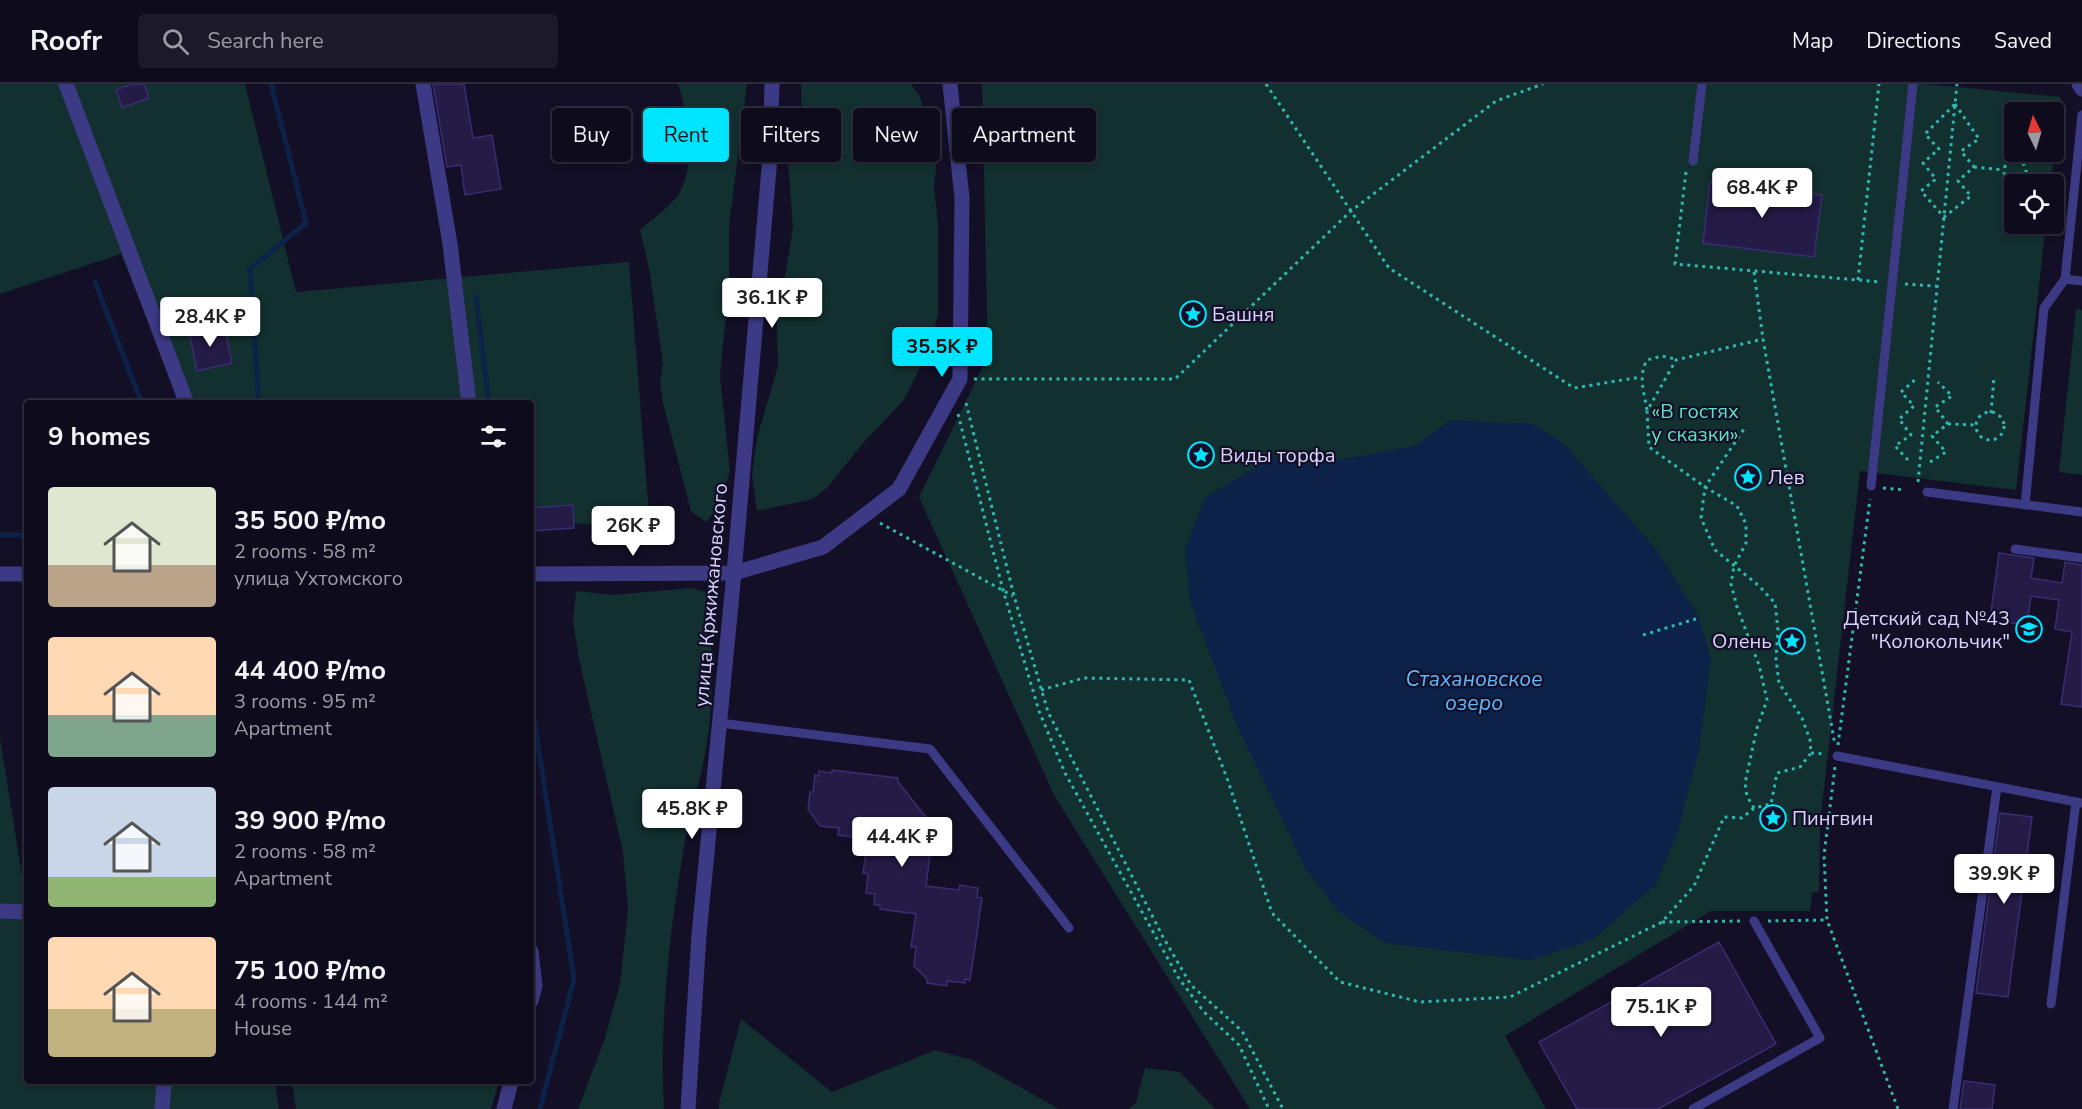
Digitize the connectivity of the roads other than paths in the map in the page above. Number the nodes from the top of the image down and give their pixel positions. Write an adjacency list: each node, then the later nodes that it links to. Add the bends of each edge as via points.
1 (66, 84): 13 (street)
2 (423, 84): 14 (street, via 450,244)
3 (772, 84): 21 (street, улица Кржижановского, via 770,157)
4 (950, 84): 21 (street, via 962,198 956,386 899,489 823,547)
5 (1702, 84): 10 (lane)
6 (1913, 84): 15 (lane)
7 (2079, 84): 8 (street)
8 (2082, 89)
9 (2082, 115): 11 (lane)
10 (1690, 162)
11 (2065, 279): 12 (lane); 17 (lane, via 2044,308)
12 (2082, 281)
13 (185, 400)
14 (469, 400)
15 (1871, 486)
16 (1922, 492): 17 (lane)
17 (2025, 505): 18 (lane)
18 (2082, 512)
19 (2015, 549): 20 (lane)
20 (2082, 558)
21 (734, 573): 24 (street); 25 (street, улица Кржижановского)
22 (0, 574): 23 (street)
23 (24, 574)
24 (534, 574)
25 (720, 723): 32 (lane, via 930,749); 38 (street, улица Кржижановского, via 699,934)
26 (1837, 756): 27 (lane)
27 (1997, 787): 28 (lane); 40 (lane)
28 (2079, 803): 33 (lane)
29 (0, 911): 30 (street)
30 (24, 912)
31 (1754, 921): 39 (lane, via 1820,1038)
32 (1068, 928)
33 (2052, 1004)
34 (164, 1084): 36 (street)
35 (510, 1084): 37 (street)
36 (162, 1109)
37 (504, 1109)
38 (688, 1109)
39 (1693, 1109)
40 (1953, 1109)

